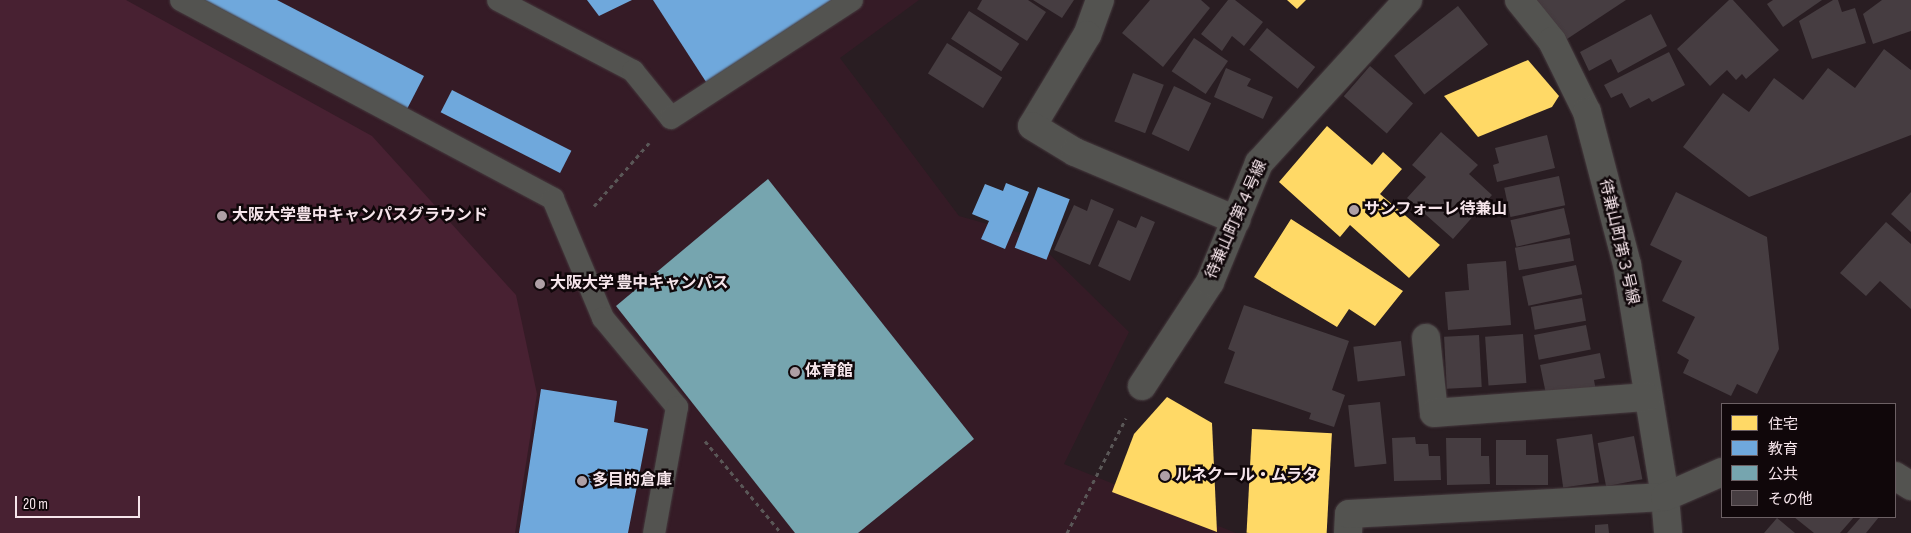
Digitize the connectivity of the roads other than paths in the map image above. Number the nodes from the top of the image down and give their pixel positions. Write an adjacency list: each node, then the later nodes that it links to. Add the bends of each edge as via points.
1 (181, 0): 15 (lane, via 553,199 603,318 677,407)
2 (498, 0): 3 (lane, via 633,71 670,118)
3 (852, 0)
4 (1100, 0): 7 (street, via 1087,34 1032,126 1075,152)
5 (1408, 0): 7 (street, 待兼山町第４号線, via 1259,163)
6 (1519, 0): 10 (street, 待兼山町第３号線, via 1552,41 1587,112 1627,264)
7 (1236, 220): 9 (street, 待兼山町第４号線, via 1210,282)
8 (1426, 338): 10 (street, via 1434,413)
9 (1142, 386)
10 (1647, 397): 14 (street, 待兼山町第３号線)
11 (1721, 472): 14 (street)
12 (1896, 477): 13 (street)
13 (1911, 486)
14 (1665, 497): 16 (street, via 1349,514); 17 (street, 待兼山町第３号線)
15 (654, 533)
16 (1348, 533)
17 (1668, 533)

